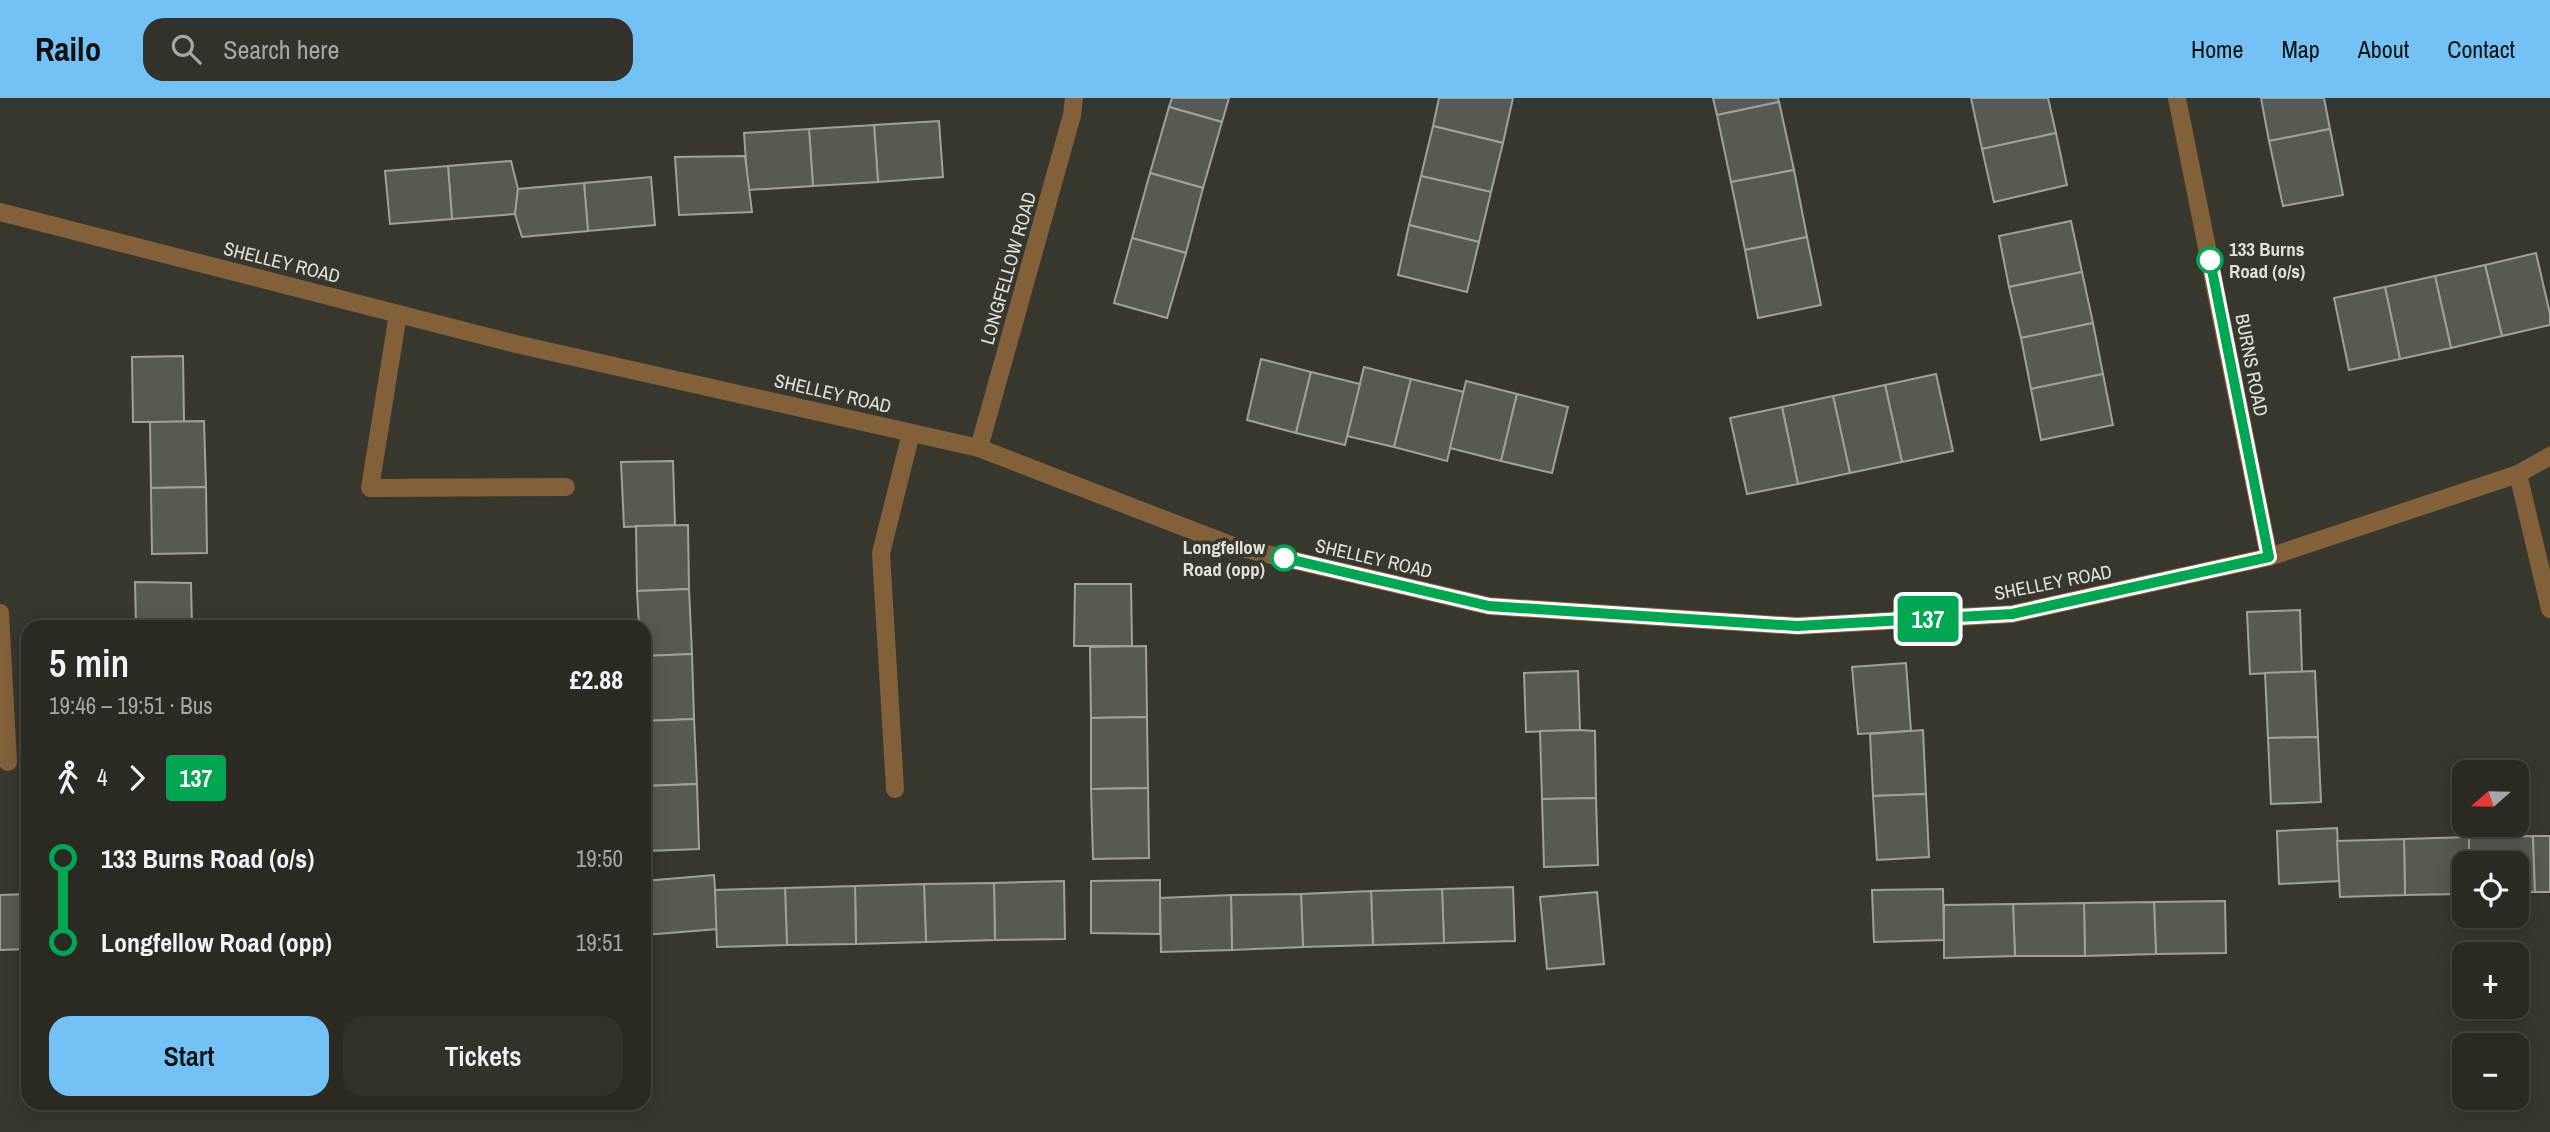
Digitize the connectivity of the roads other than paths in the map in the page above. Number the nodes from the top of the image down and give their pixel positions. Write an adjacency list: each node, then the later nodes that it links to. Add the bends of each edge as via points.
1 (1074, 98): 6 (street, LONGFELLOW ROAD)
2 (2177, 98): 10 (street, BURNS ROAD)
3 (0, 212): 4 (street, SHELLEY ROAD)
4 (398, 314): 5 (street, SHELLEY ROAD); 9 (street, via 370,488)
5 (911, 432): 6 (street, SHELLEY ROAD); 14 (street, via 881,553)
6 (979, 448): 10 (street, SHELLEY ROAD, via 1233,546 1489,606 1797,626 2012,614)
7 (2550, 456): 8 (street, SHELLEY ROAD)
8 (2518, 474): 10 (street, SHELLEY ROAD); 11 (street)
9 (566, 487)
10 (2269, 557)
11 (2550, 609)
12 (0, 613): 13 (street)
13 (8, 762)
14 (895, 789)

